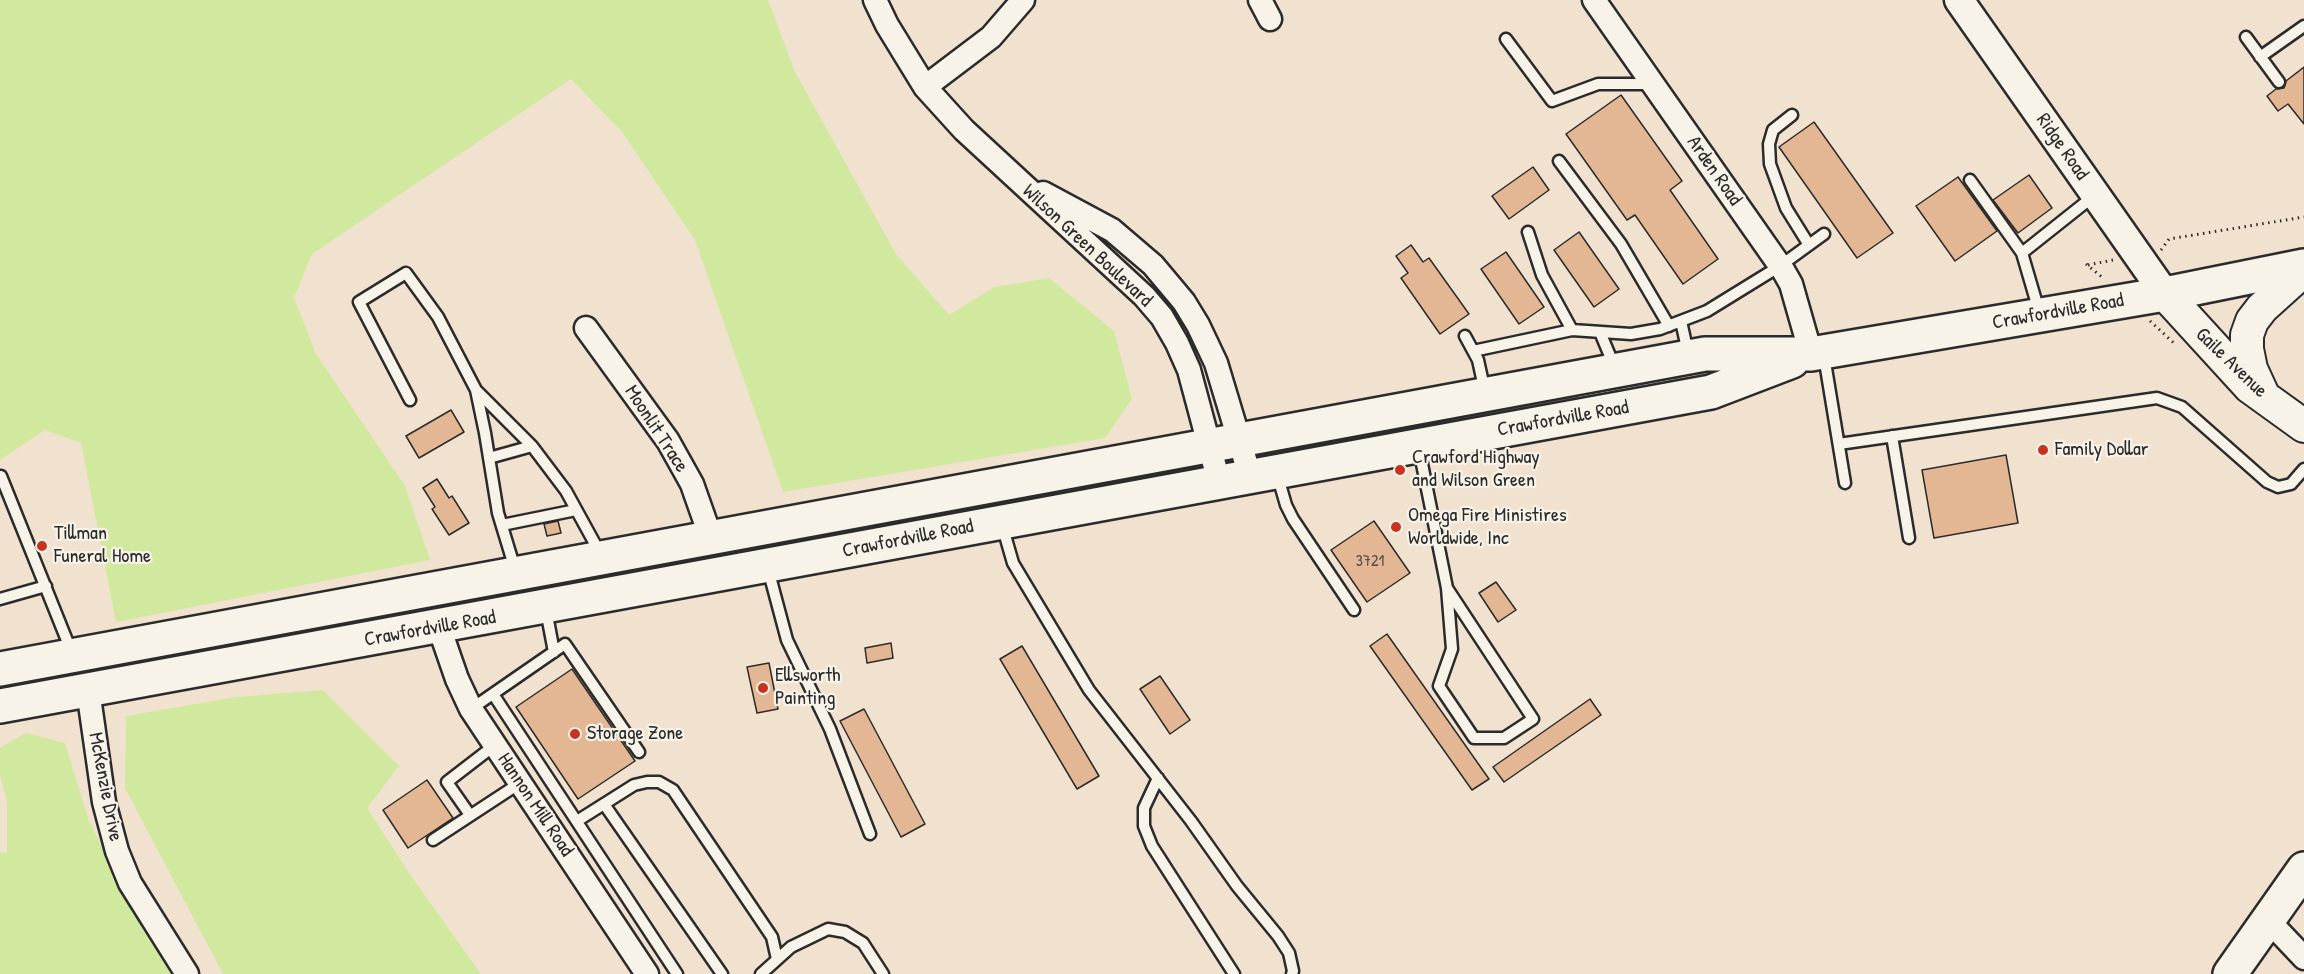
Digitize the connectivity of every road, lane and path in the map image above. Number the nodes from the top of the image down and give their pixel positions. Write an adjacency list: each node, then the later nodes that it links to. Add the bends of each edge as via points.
1 (875, 0): 11 (street, Wilson Green Boulevard)
2 (1023, 0): 11 (street, via 991,37)
3 (1593, 0): 10 (street, Arden Road)
4 (1959, 0): 16 (street, Ridge Road)
5 (2304, 26): 8 (lane)
6 (2246, 37): 8 (lane)
7 (1506, 39): 10 (lane, via 1552,101 1598,84)
8 (2260, 57): 9 (lane)
9 (2279, 82)
10 (1653, 84): 23 (street, Arden Road)
11 (925, 87): 14 (street, Wilson Green Boulevard)
12 (1791, 115): 20 (lane, via 1773,130 1770,164 1786,208)
13 (1559, 161): 30 (lane, via 1621,244)
14 (1014, 178): 25 (street, Wilson Green Boulevard, via 1112,230); 27 (street, Wilson Green Boulevard)
15 (1970, 180): 22 (lane)
16 (2096, 195): 22 (lane); 26 (street, Ridge Road)
17 (2304, 217): 21 (path, via 2169,239)
18 (1528, 232): 32 (lane, via 1542,275)
19 (1824, 234): 20 (lane)
20 (1809, 245): 23 (lane)
21 (2163, 249)
22 (2022, 253): 28 (lane)
23 (1780, 266): 29 (lane, via 1707,311); 36 (street, Arden Road, via 1791,284)
24 (2304, 268): 26 (main road, Crawfordville Road); 41 (main road, via 2252,321 2247,349 2251,369)
25 (1165, 279): 27 (street); 45 (street, Wilson Green Boulevard, via 1194,317 1216,363)
26 (2165, 294): 28 (main road, Crawfordville Road); 41 (main road, Gaile Avenue, via 2250,387)
27 (1144, 296): 45 (street, Wilson Green Boulevard, via 1178,343)
28 (2040, 315): 36 (main road, Crawfordville Road)
29 (1681, 321): 30 (lane); 37 (lane)
30 (1669, 326): 33 (lane, via 1631,334)
31 (586, 328): 60 (street, Moonlit Trace, via 668,441 692,484)
32 (1572, 330): 33 (lane); 35 (lane)
33 (1600, 332): 38 (lane)
34 (1465, 336): 35 (lane)
35 (1473, 351): 40 (lane)
36 (1817, 353): 37 (main road, Crawfordville Road); 46 (lane); 48 (main road, Crawfordville Road, via 1711,392)
37 (1689, 357): 38 (main road, Crawfordville Road)
38 (1616, 371): 40 (main road, Crawfordville Road)
39 (476, 390): 42 (lane, via 438,317 406,273 359,302); 47 (lane); 49 (lane)
40 (1485, 395): 45 (main road, Crawfordville Road)
41 (2264, 396): 43 (main road, Gaile Avenue)
42 (410, 400)
43 (2304, 426)
44 (1892, 436): 46 (lane); 50 (lane, via 2157,398 2182,407 2266,482 2278,487 2291,484); 61 (lane)
45 (1225, 444): 52 (street, Wilson Green Boulevard); 52 (street, Wilson Green Boulevard); 53 (main road, Crawfordville Road)
46 (1839, 444): 54 (lane)
47 (532, 446): 49 (lane); 56 (lane)
48 (1418, 446): 52 (main road, Crawfordville Road); 67 (lane)
49 (489, 458): 58 (lane)
50 (2304, 469)
51 (1, 476): 66 (lane)
52 (1248, 476): 57 (main road, Crawfordville Road); 71 (lane, via 1286,505)
53 (1029, 479): 55 (main road, Crawfordville Road); 59 (main road, via 987,501)
54 (1845, 483)
55 (897, 503): 60 (main road, Crawfordville Road); 62 (main road, via 856,539)
56 (576, 510): 58 (lane); 63 (lane)
57 (1001, 521): 59 (main road, Crawfordville Road); 82 (lane, via 1013,563 1089,690)
58 (502, 525): 65 (lane)
59 (955, 530): 62 (main road, Crawfordville Road)
60 (711, 537): 63 (main road, Crawfordville Road)
61 (1909, 538)
62 (825, 554): 64 (main road, Crawfordville Road)
63 (603, 558): 65 (main road, Crawfordville Road)
64 (768, 565): 70 (main road, Crawfordville Road); 87 (lane, via 787,640 830,729)
65 (503, 576): 68 (main road, Crawfordville Road); 72 (main road, via 465,600)
66 (46, 586): 69 (lane); 74 (lane)
67 (1447, 588): 67 (lane, via 1533,719 1504,738 1474,738 1439,686 1452,649)
68 (389, 598): 72 (main road, via 410,605); 74 (main road, Crawfordville Road)
69 (0, 599)
70 (546, 607): 72 (main road, Crawfordville Road); 73 (lane)
71 (1354, 610)
72 (439, 627): 76 (main road, Crawfordville Road); 79 (street, Hannon Mill Road)
73 (554, 652): 77 (lane); 81 (lane, via 565,644)
74 (73, 656): 75 (main road, Crawfordville Road)
75 (0, 669)
76 (88, 690): 78 (main road, Crawfordville Road); 93 (street, McKenzie Drive, via 104,802 117,851 130,883)
77 (493, 694): 79 (lane); 86 (lane)
78 (0, 706)
79 (471, 709): 80 (street, Hannon Mill Road)
80 (495, 745): 83 (street, Hannon Mill Road); 85 (lane, via 447,782)
81 (639, 752)
82 (1158, 778): 99 (lane, via 1144,808 1144,826 1152,846); 100 (lane, via 1278,936 1289,953)
83 (520, 783): 85 (lane); 94 (street, Hannon Mill Road)
84 (604, 804): 86 (lane); 91 (lane, via 646,782 659,782 673,790 771,938); 96 (lane)
85 (470, 815): 88 (lane)
86 (577, 822): 95 (lane)
87 (870, 834)
88 (433, 840)
89 (2304, 869): 90 (main road)
90 (2268, 920): 92 (street); 101 (main road)
91 (777, 958): 97 (lane); 98 (lane, via 828,929 845,932 863,944)
92 (2304, 958)
93 (187, 974)
94 (646, 974)
95 (677, 974)
96 (722, 974)
97 (760, 974)
98 (883, 974)
99 (1234, 974)
100 (1292, 974)
101 (2230, 974)

